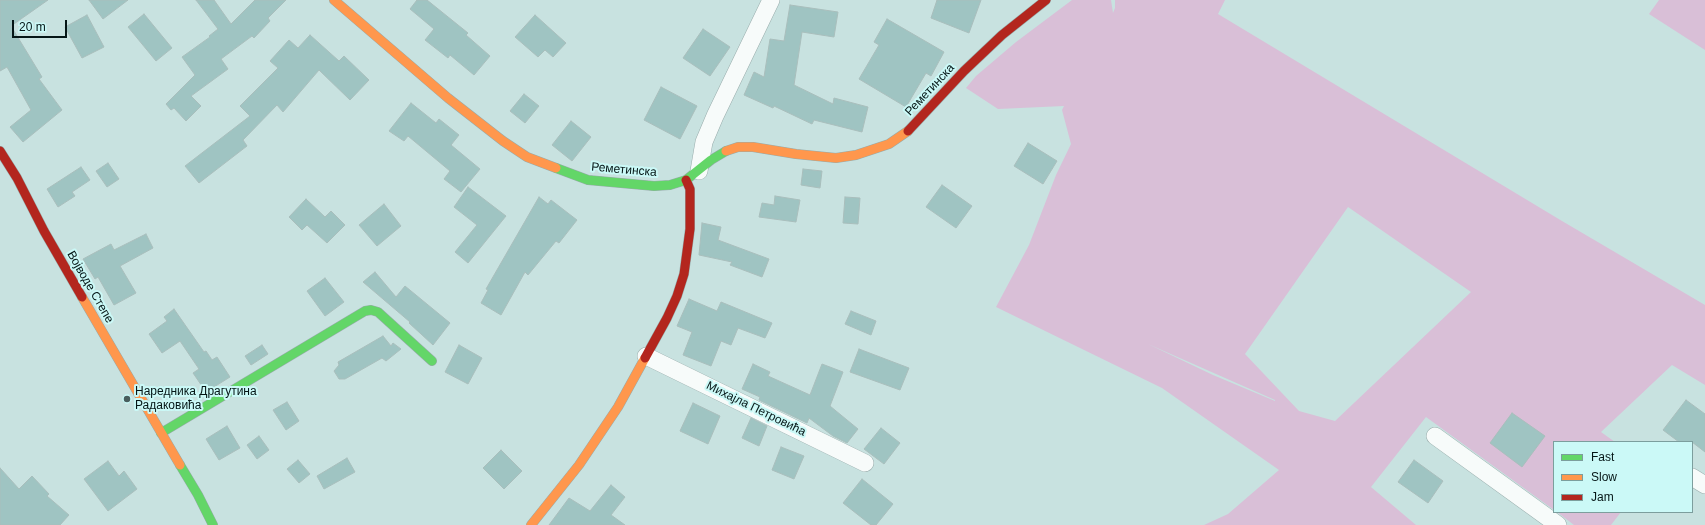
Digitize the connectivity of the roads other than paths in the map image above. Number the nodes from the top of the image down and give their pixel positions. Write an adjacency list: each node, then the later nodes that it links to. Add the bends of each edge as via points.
1 (334, 0): 5 (street, Реметинска, via 448,98 527,157 572,175 603,182 670,185)
2 (771, 0): 5 (street, via 715,116)
3 (1046, 0): 5 (street, Реметинска, via 1002,35 964,71 910,130 889,144 856,155 836,158 738,147 711,160)
4 (0, 151): 8 (street, Војводе Степе)
5 (692, 176): 6 (street, via 690,230 684,274 667,318)
6 (646, 356): 10 (street, Михајла Петровића); 14 (street, via 618,407 584,459)
7 (432, 361): 8 (street, via 378,312 365,311)
8 (161, 433): 13 (street, Војводе Степе)
9 (1435, 436): 15 (street)
10 (865, 463)
11 (1693, 478): 12 (street)
12 (1705, 485)
13 (213, 525)
14 (531, 525)
15 (1558, 525)

